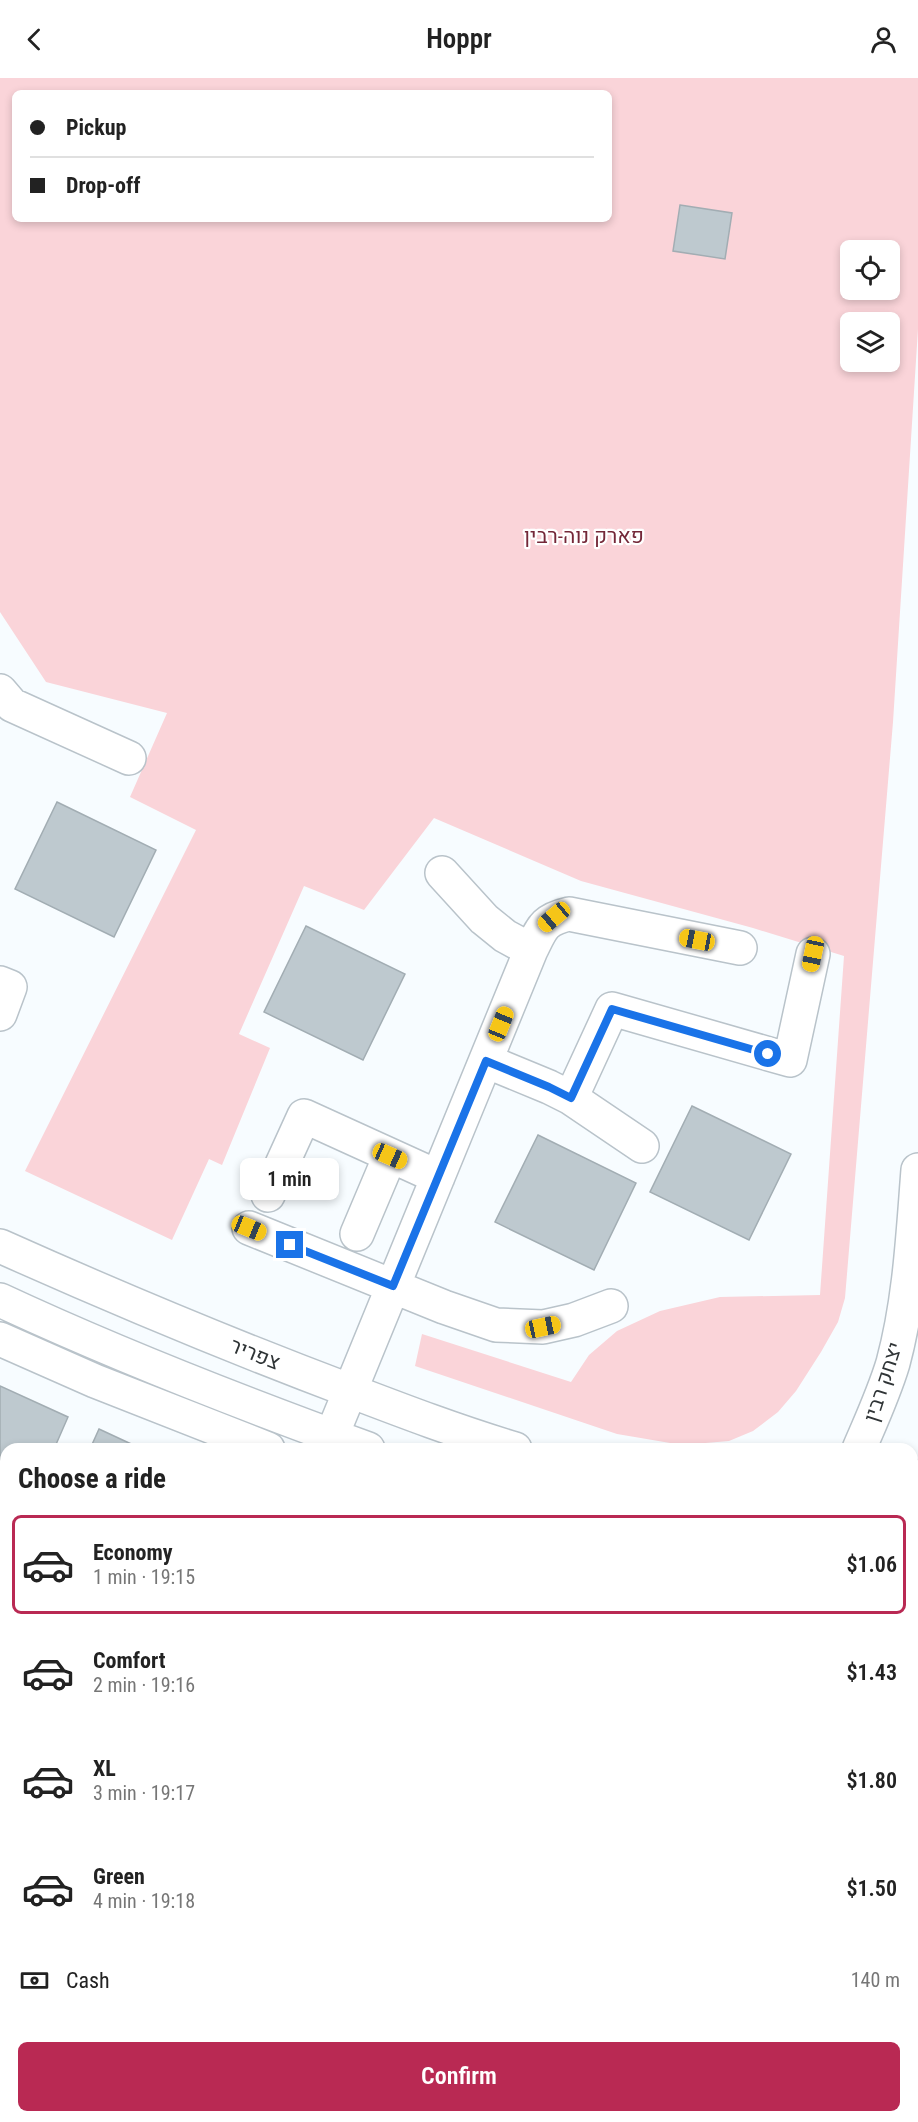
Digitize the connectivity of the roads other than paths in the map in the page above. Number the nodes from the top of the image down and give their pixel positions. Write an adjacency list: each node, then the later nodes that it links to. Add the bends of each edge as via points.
1 (4, 707): 2 (street)
2 (129, 758)
3 (442, 873): 5 (street, via 484,919)
4 (740, 948): 5 (street, via 569,914 554,917 542,927)
5 (531, 950): 9 (street)
6 (813, 954): 10 (street, via 790,1060 612,1009)
7 (0, 983): 8 (street, via 10,987)
8 (0, 1014)
9 (486, 1061): 10 (street); 14 (street)
10 (571, 1098): 11 (street)
11 (642, 1146)
12 (390, 1156): 14 (street); 15 (street, via 304,1116); 17 (street)
13 (918, 1170): 28 (street, יצחק רבין, via 900,1328 879,1403)
14 (438, 1177): 19 (street)
15 (268, 1195)
16 (249, 1228): 19 (street)
17 (357, 1234)
18 (0, 1246): 23 (street, צפריר)
19 (393, 1286): 21 (street, via 496,1325 543,1327); 23 (street)
20 (0, 1300): 24 (street)
21 (611, 1306)
22 (0, 1339): 25 (street)
23 (350, 1391): 24 (street); 27 (street, צפריר)
24 (332, 1435): 26 (street)
25 (253, 1443)
26 (353, 1443)
27 (497, 1443)
28 (862, 1443)

